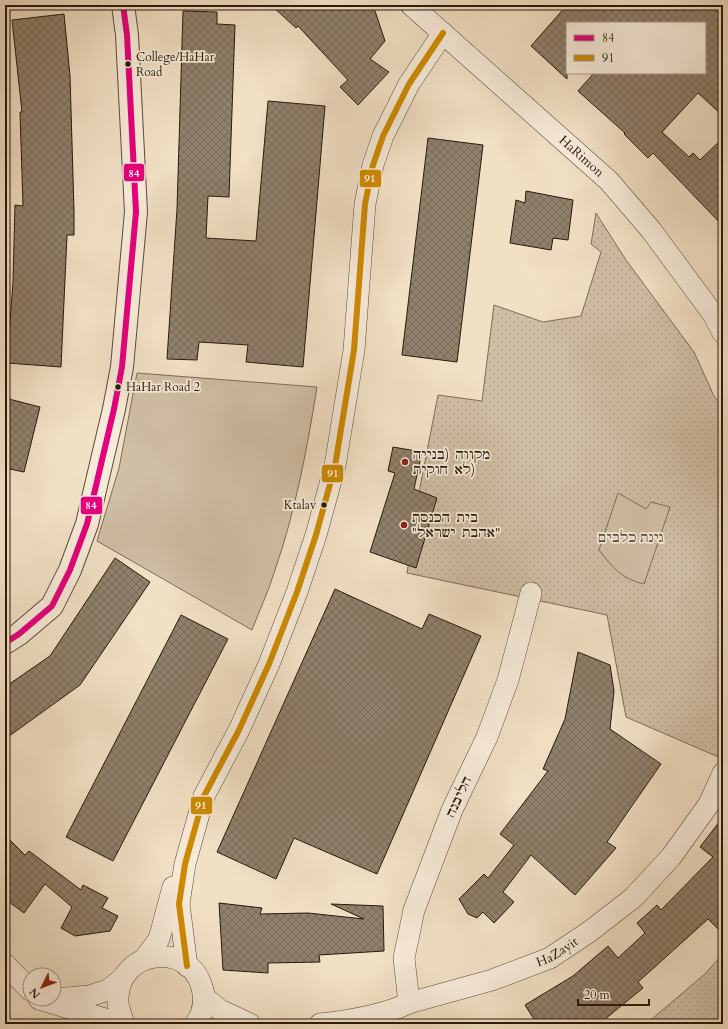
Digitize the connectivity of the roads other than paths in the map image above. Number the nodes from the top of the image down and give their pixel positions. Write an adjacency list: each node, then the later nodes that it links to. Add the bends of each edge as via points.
1 (123, 5): 6 (street, via 127,35 136,212 122,367 87,524 70,570 52,606)
2 (411, 5): 3 (street, HaRimon)
3 (443, 33): 4 (street, HaRimon, via 609,181 652,230 713,314); 8 (street, via 409,84 383,136 373,165 365,204 354,350 335,466 297,592 269,664 239,730 204,796)
4 (723, 333)
5 (531, 593): 17 (street, הליבנה, via 508,680 487,737 452,810 414,910 404,958)
6 (5, 643)
7 (723, 773): 17 (street, HaZayit, via 709,804 671,856 633,898 589,932 550,958 492,980)
8 (185, 864): 9 (street, via 175,880 159,939); 11 (street, via 179,904)
9 (145, 958): 11 (street, via 161,955 176,958); 12 (street, via 132,966)
10 (5, 964): 13 (street)
11 (187, 966): 14 (street)
12 (123, 978): 15 (street, via 108,990 89,996); 18 (street, via 118,1004)
13 (22, 979)
14 (201, 982): 19 (street, via 204,1004 200,1018); 20 (street, via 205,998 220,1010)
15 (62, 997)
16 (62, 1003): 18 (street)
17 (409, 1003): 21 (street, HaZayit, via 344,1022)
18 (123, 1024)
19 (195, 1024)
20 (250, 1024)
21 (320, 1024)

